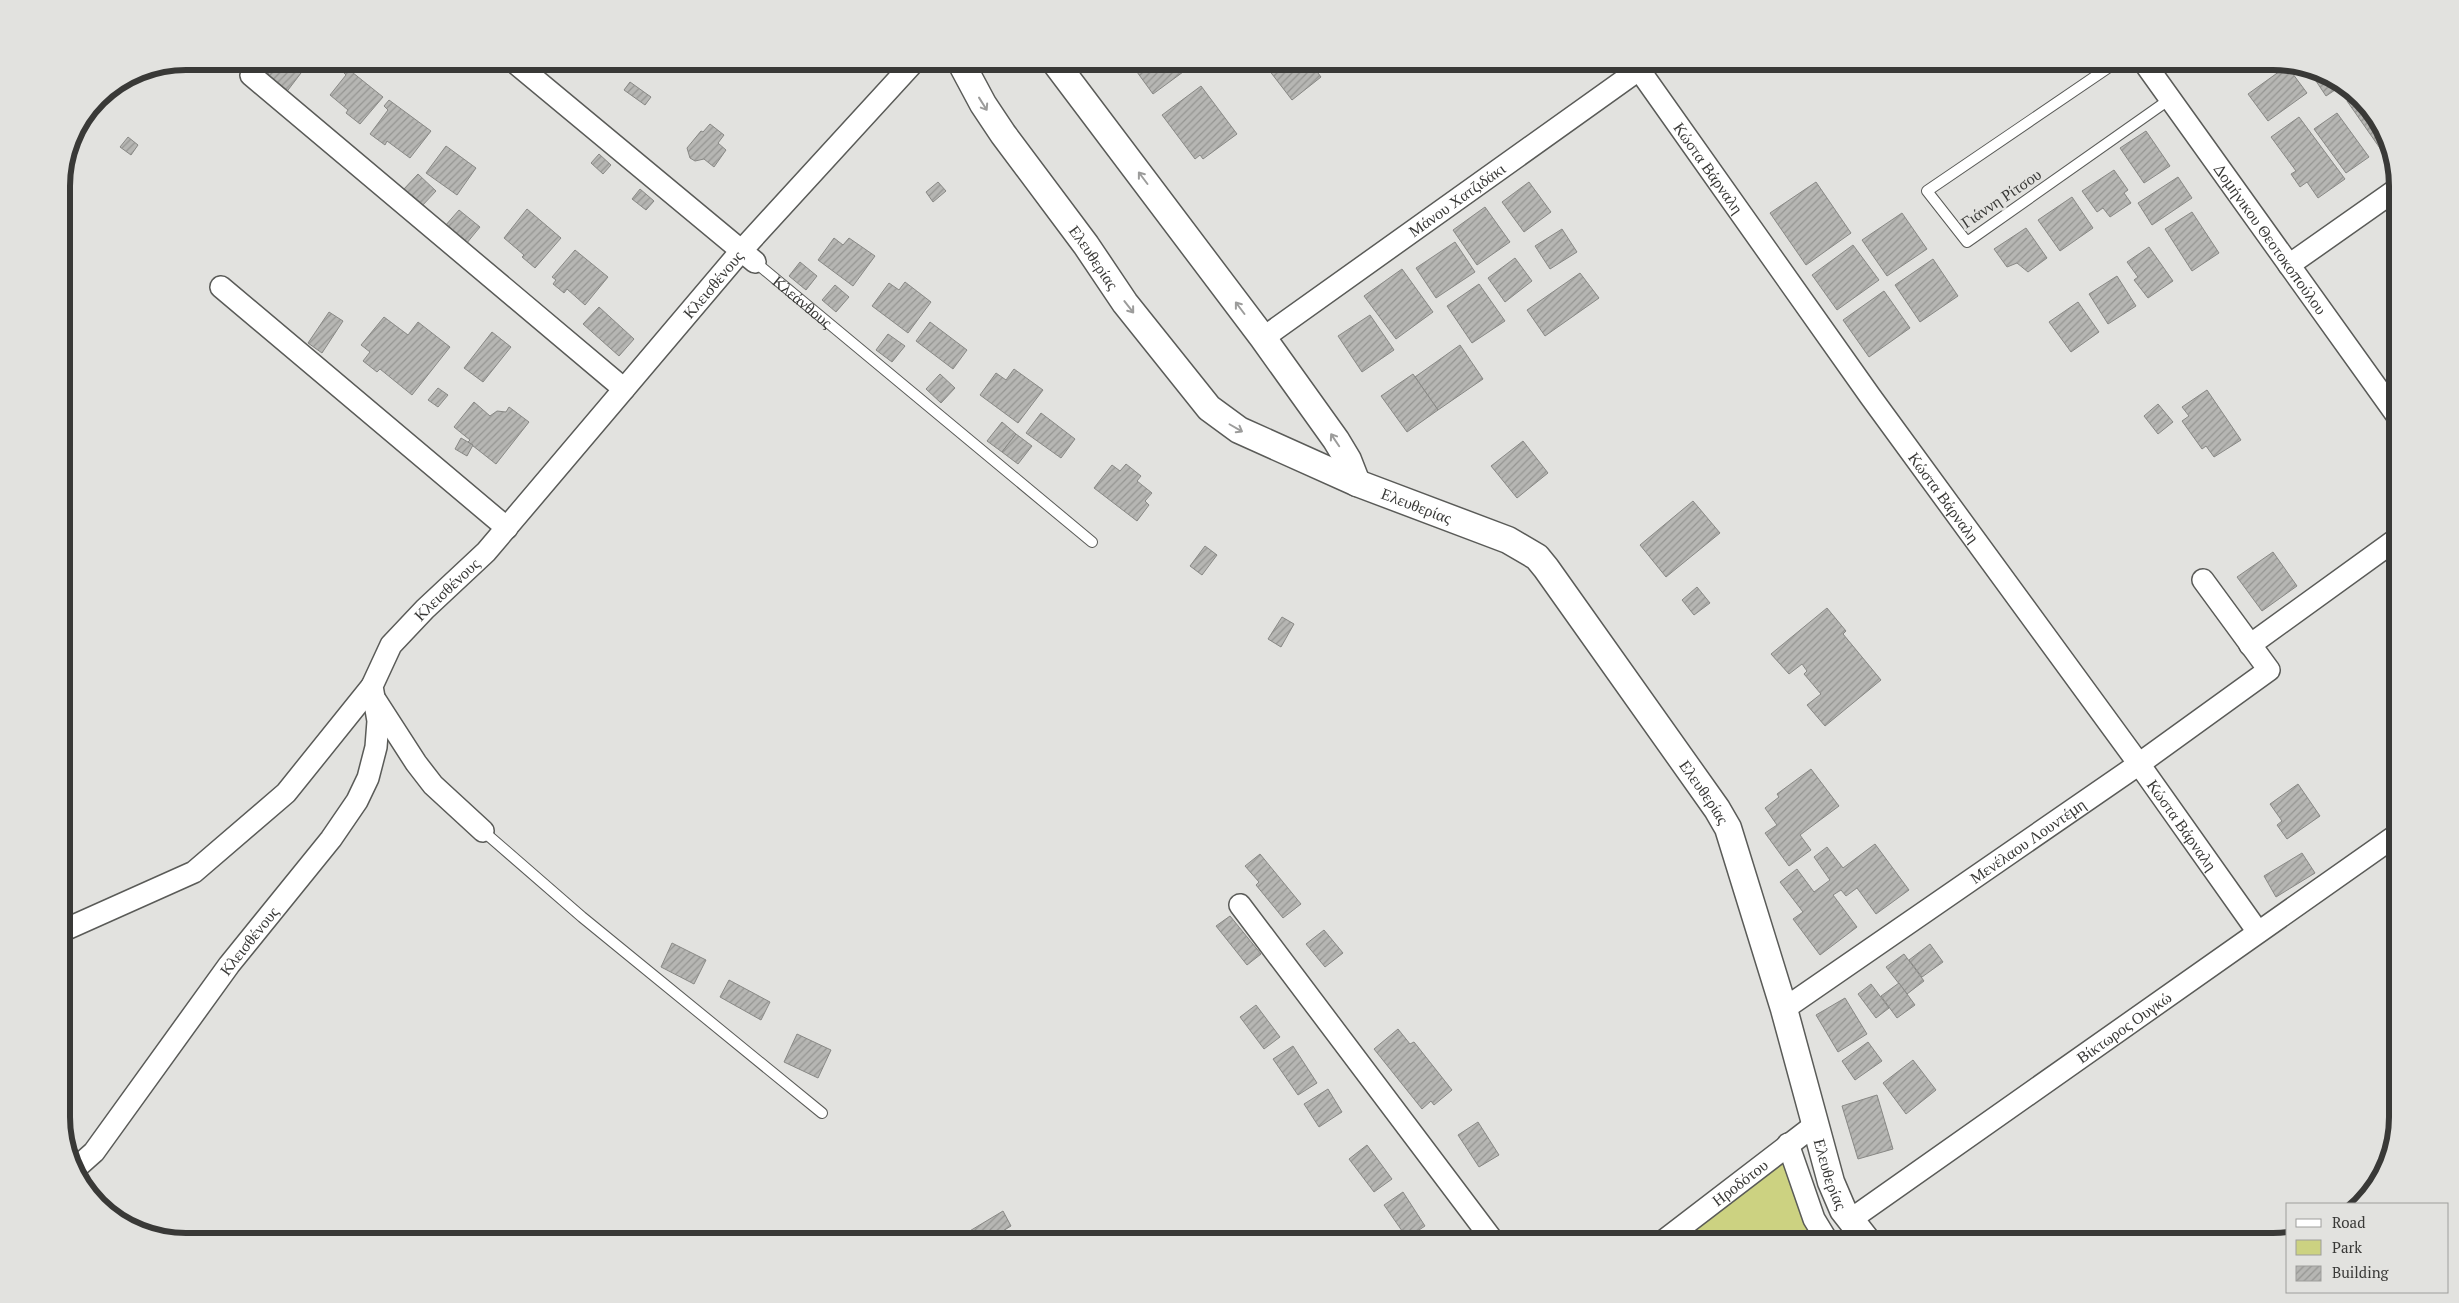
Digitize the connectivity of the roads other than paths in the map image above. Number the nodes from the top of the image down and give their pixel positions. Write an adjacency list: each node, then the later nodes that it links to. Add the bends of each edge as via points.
1 (524, 70): 12 (street, Κλεάνθους)
2 (908, 70): 12 (street, Κλεισθένους)
3 (965, 70): 18 (street, Ελευθερίας, one-way to 18, via 1003,134 1125,302 1209,408 1239,430)
4 (1066, 70): 15 (street, one-way to 4)
5 (1633, 70): 15 (street, Μάνου Χατζιδάκι)
6 (1645, 70): 25 (street, Κώστα Βάρναλη, via 1870,396)
7 (2105, 70): 10 (lane, Γιάννη Ρίτσου, via 1927,191 1966,242)
8 (2149, 70): 10 (street, Δομήνικου Θεοτοκοπούλου)
9 (251, 75): 16 (street)
10 (2170, 99): 13 (street, Δομήνικου Θεοτοκοπούλου)
11 (2389, 195): 13 (street)
12 (748, 256): 16 (street, Κλεισθένους); 20 (lane, Κλεάνθους)
13 (2289, 265): 17 (street, Δομήνικου Θεοτοκοπούλου)
14 (221, 287): 19 (street)
15 (1263, 338): 18 (street, one-way to 15, via 1336,440)
16 (624, 389): 19 (street, Κλεισθένους)
17 (2389, 404)
18 (1356, 483): 31 (street, Ελευθερίας, via 1508,540 1536,557 1546,568 1722,818 1743,874)
19 (507, 528): 24 (street, Κλεισθένους, via 392,645)
20 (1092, 542)
21 (2389, 545): 23 (street)
22 (2203, 580): 23 (street)
23 (2250, 645): 25 (street, Μενέλαου Λουντέμη, via 2268,670)
24 (372, 691): 26 (street, via 433,785); 29 (street, via 286,793 194,872); 35 (street, Κλεισθένους, via 378,721 376,747 368,778 357,801 331,839 229,965 94,1152)
25 (2139, 764): 30 (street, Κώστα Βάρναλη); 31 (street, Μενέλαου Λουντέμη)
26 (483, 830): 32 (lane, via 582,917)
27 (2389, 840): 30 (street, Βίκτωρος Ουγκώ)
28 (1240, 905): 37 (street)
29 (70, 927)
30 (2258, 932): 36 (street, Βίκτωρος Ουγκώ)
31 (1784, 1009): 33 (street, Ελευθερίας)
32 (822, 1113)
33 (1816, 1124): 34 (street, Ηροδότου); 36 (street, Ελευθερίας, via 1831,1182)
34 (1788, 1144): 38 (street, Ηροδότου); 39 (street, via 1814,1219)
35 (80, 1164)
36 (1850, 1220): 40 (street, Ελευθερίας)
37 (1487, 1233)
38 (1674, 1233)
39 (1823, 1233)
40 (1861, 1233)

